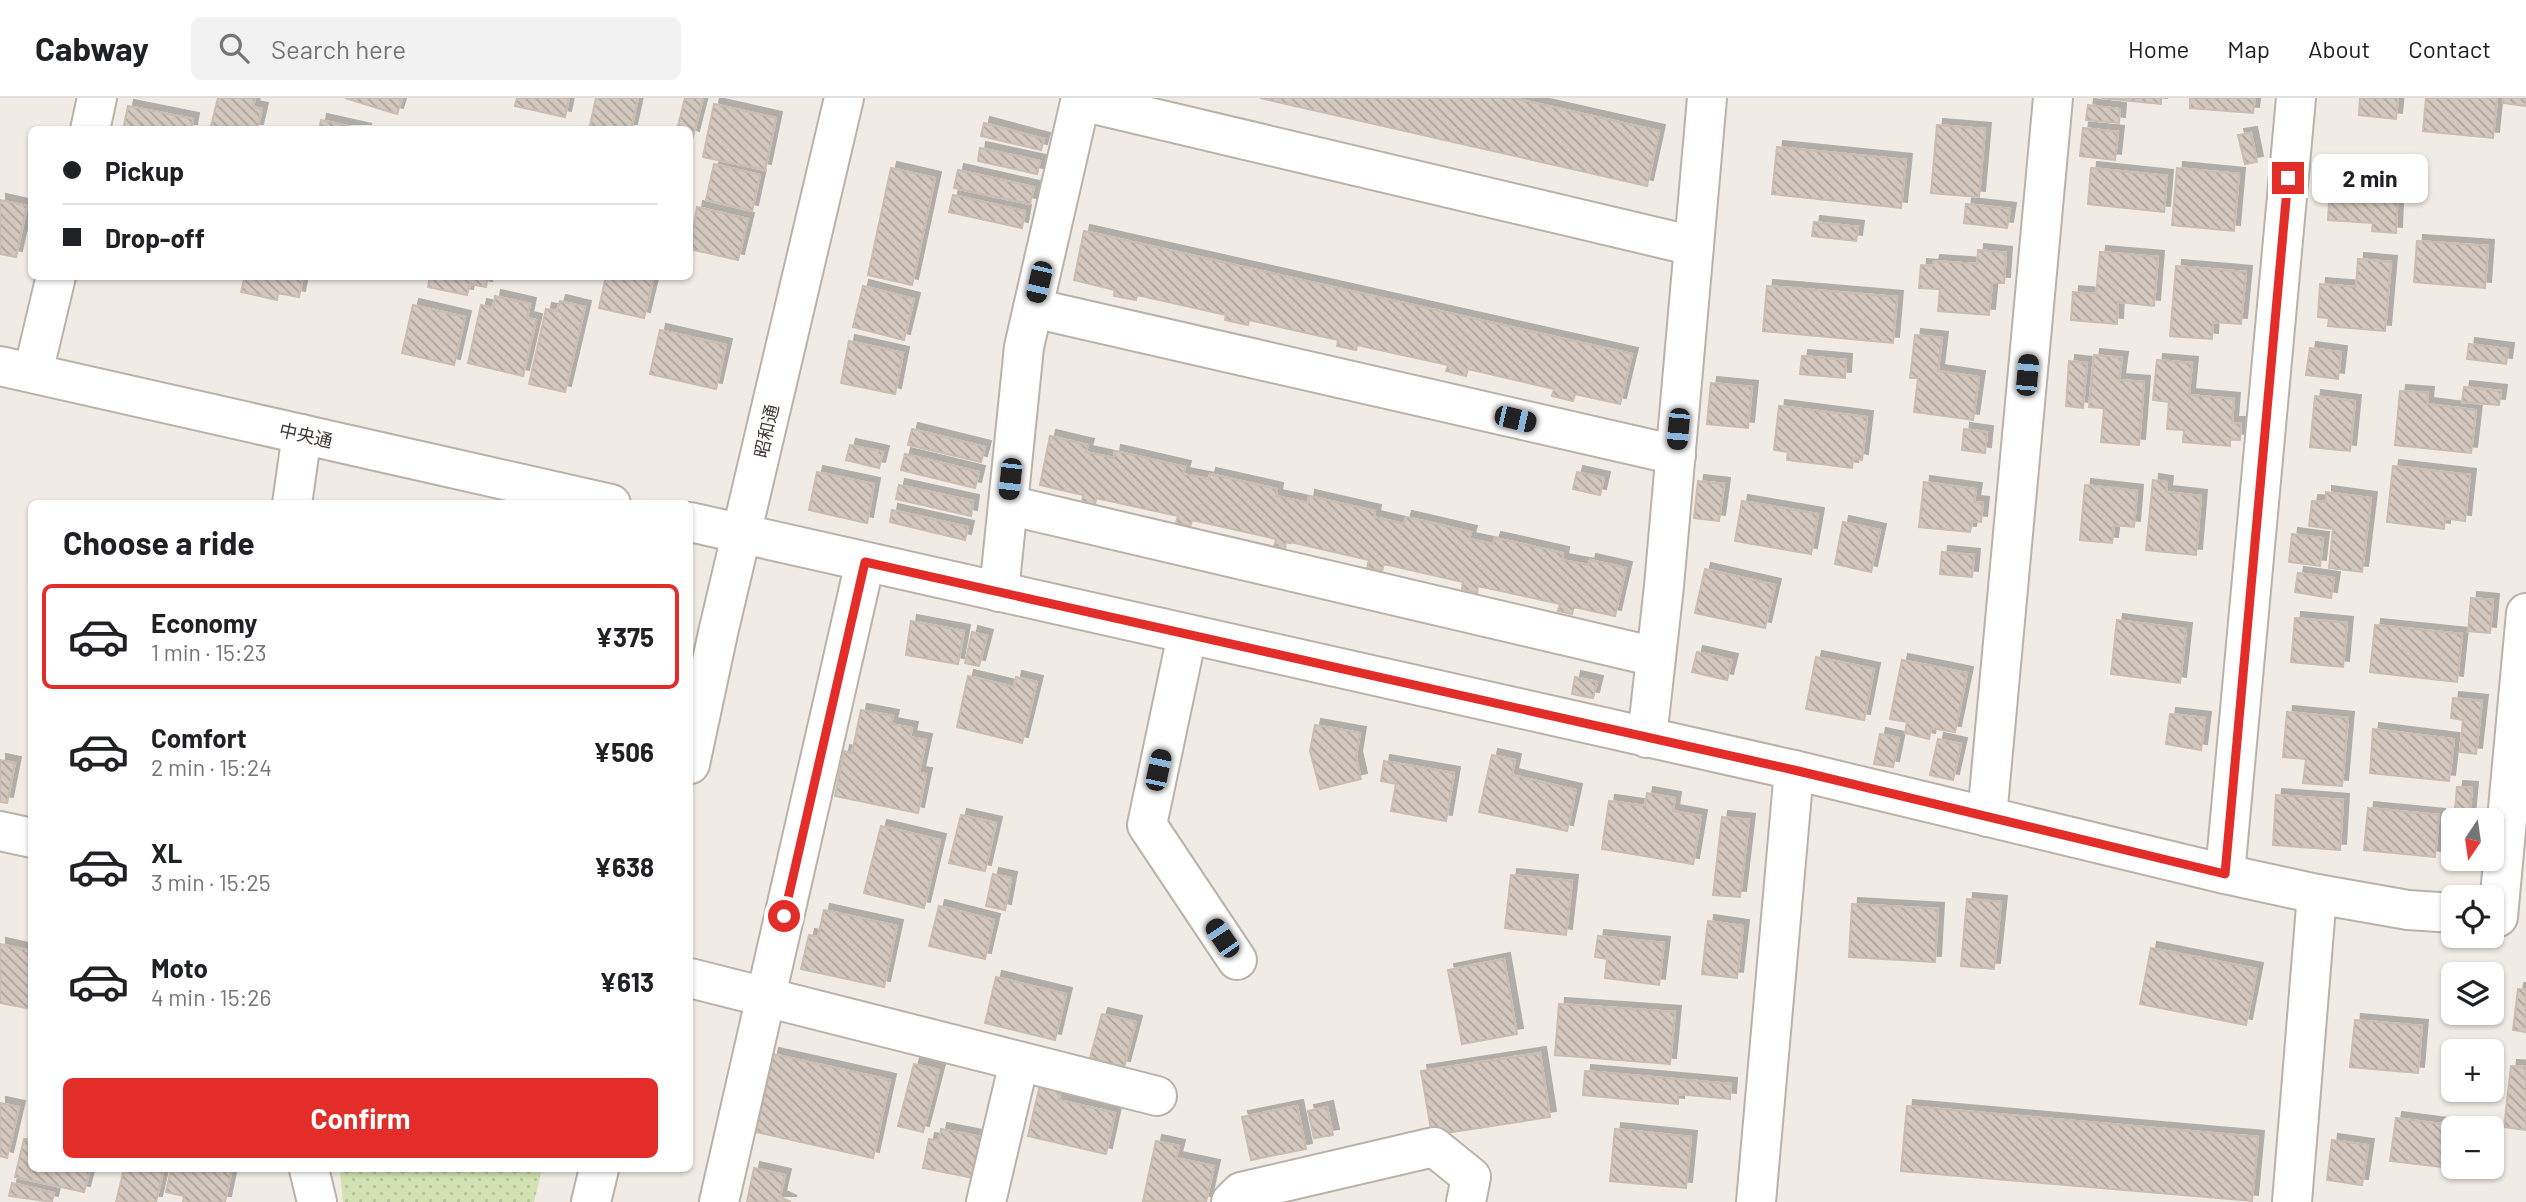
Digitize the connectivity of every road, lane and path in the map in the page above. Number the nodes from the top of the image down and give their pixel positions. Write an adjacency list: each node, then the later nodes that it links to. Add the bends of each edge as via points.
1 (97, 98): 7 (street)
2 (844, 98): 18 (street, 昭和通)
3 (1707, 98): 8 (street)
4 (2053, 98): 27 (street)
5 (2296, 98): 30 (street)
6 (1081, 99): 8 (street); 10 (street)
7 (91, 126)
8 (1694, 246): 13 (street)
9 (54, 280): 11 (street)
10 (1033, 308): 13 (street); 16 (street, via 1024,347)
11 (16, 369): 12 (street, 中央通)
12 (302, 434): 14 (street); 15 (street, 中央通)
13 (1676, 455): 23 (street)
14 (293, 500)
15 (593, 500)
16 (1008, 505): 20 (street); 23 (street)
17 (693, 523): 18 (street)
18 (741, 534): 19 (street); 25 (street, 昭和通)
19 (865, 562): 20 (street); 36 (street)
20 (999, 592): 22 (street)
21 (2526, 613): 33 (street)
22 (1187, 635): 24 (street); 34 (street, via 1147,825)
23 (1656, 657): 24 (street)
24 (1647, 738): 26 (street)
25 (693, 750)
26 (1794, 770): 27 (street); 47 (street)
27 (1987, 817): 30 (street)
28 (0, 831): 29 (street)
29 (28, 837)
30 (2225, 874): 31 (street)
31 (2316, 894): 32 (street); 48 (street)
32 (2441, 913)
33 (2505, 918)
34 (1237, 960)
35 (693, 979): 36 (street)
36 (765, 998): 37 (street); 43 (street)
37 (1019, 1062): 38 (street); 44 (street)
38 (1157, 1097)
39 (310, 1172): 41 (street)
40 (598, 1172): 42 (street)
41 (317, 1202)
42 (591, 1202)
43 (719, 1202)
44 (986, 1202)
45 (1231, 1202): 46 (street, via 1241,1192 1434,1147 1471,1177)
46 (1466, 1202)
47 (1756, 1202)
48 (2292, 1202)

